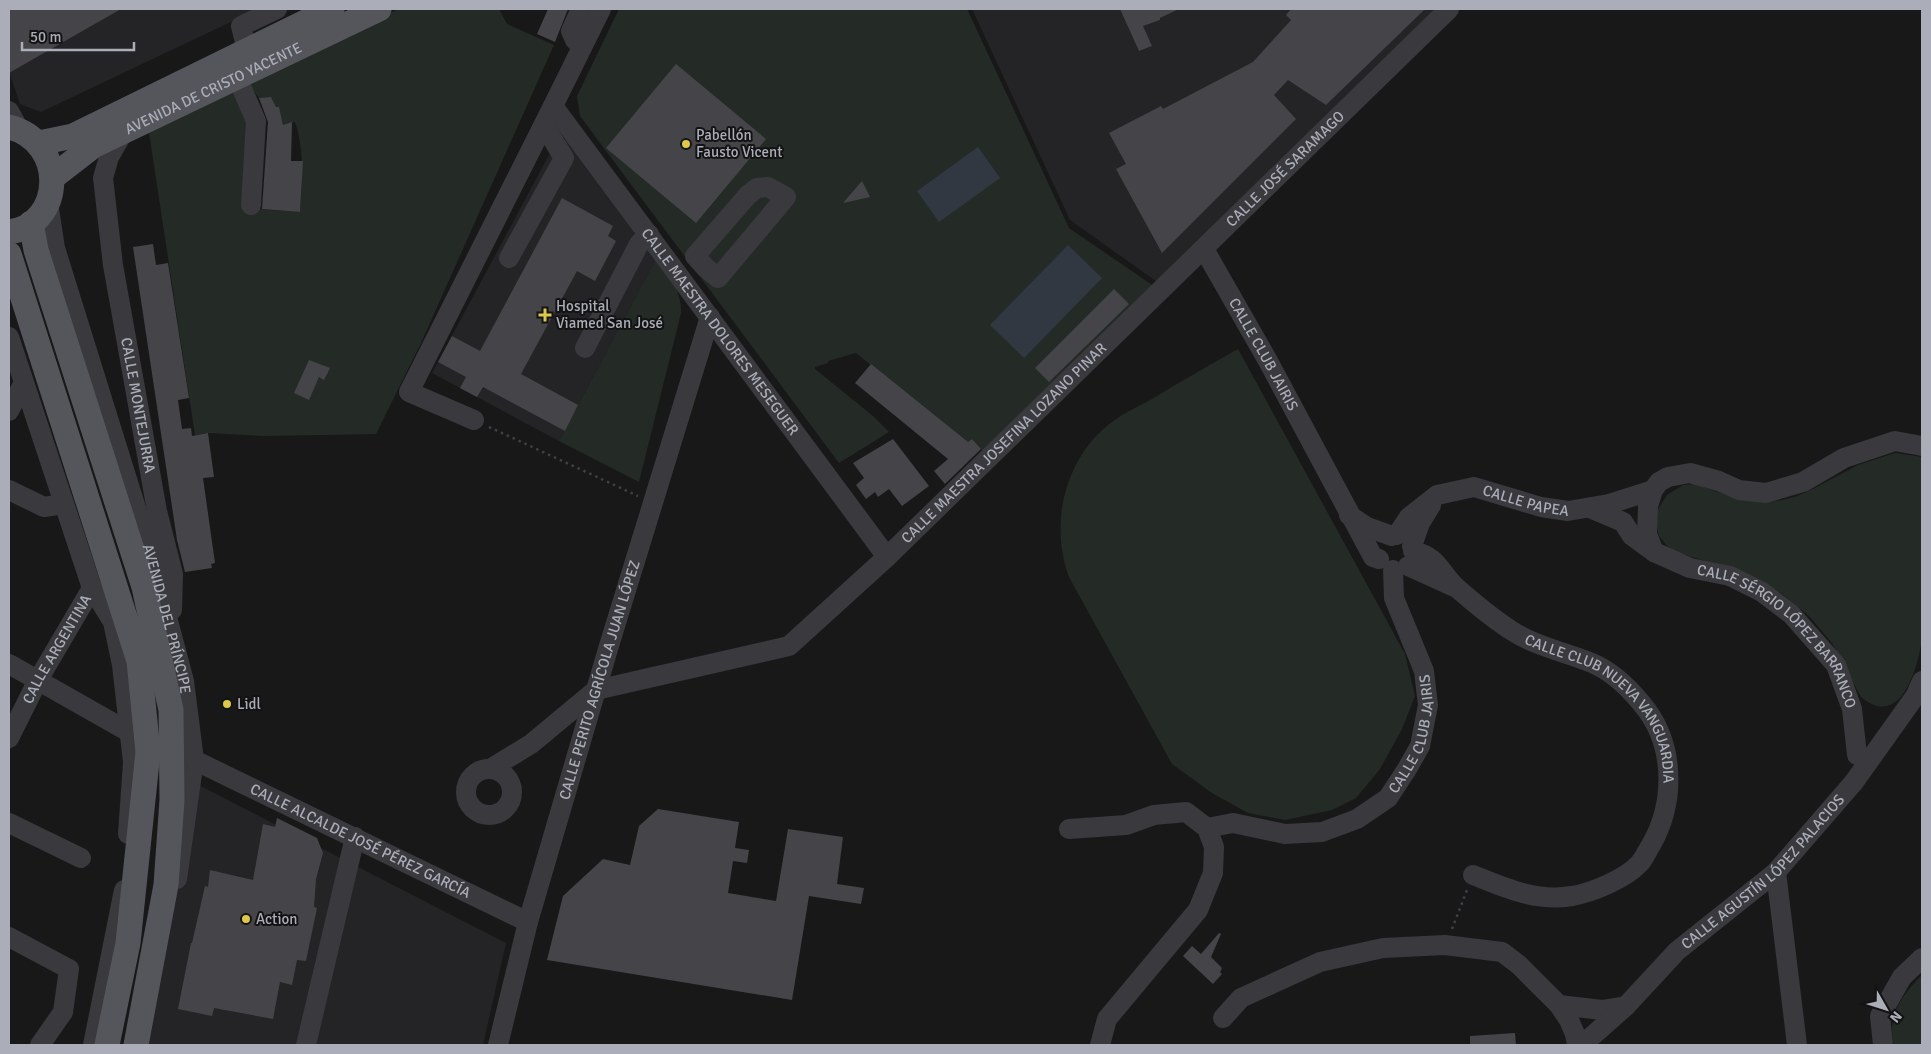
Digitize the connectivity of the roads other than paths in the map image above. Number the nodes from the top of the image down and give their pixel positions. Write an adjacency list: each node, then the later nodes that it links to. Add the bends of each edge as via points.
1 (277, 9): 8 (street, via 241,26)
2 (332, 9): 8 (main road, AVENIDA DE CRISTO YACENTE)
3 (379, 9): 9 (main road, AVENIDA DE CRISTO YACENTE)
4 (581, 9): 7 (street, via 571,31)
5 (601, 9): 7 (street)
6 (1449, 9): 22 (street, CALLE JOSÉ SARAMAGO)
7 (582, 47): 10 (street)
8 (247, 51): 14 (main road, AVENIDA DE CRISTO YACENTE, via 73,136)
9 (237, 77): 13 (main road, AVENIDA DE CRISTO YACENTE); 19 (street, via 256,121)
10 (553, 106): 12 (street); 21 (street, CALLE MAESTRA DOLORES MESEGUER)
11 (9, 111): 14 (street)
12 (544, 125): 24 (street, via 564,158); 33 (street, via 409,392)
13 (124, 131): 15 (main road, AVENIDA DE CRISTO YACENTE, via 93,146); 17 (street, via 109,158)
14 (23, 135): 16 (main road, via 49,160)
15 (74, 161): 16 (main road, AVENIDA DE CRISTO YACENTE); 17 (street, via 92,166)
16 (53, 177): 18 (main road)
17 (103, 178): 44 (street, CALLE MONTEJURRA, via 115,274 157,511 173,574)
18 (48, 202): 20 (main road, via 39,216); 44 (street, AVENIDA DEL PRÍNCIPE, via 55,248 150,553)
19 (250, 205)
20 (20, 227): 70 (main road, AVENIDA DEL PRÍNCIPE, via 36,250 144,587 171,710 172,800 166,885)
21 (649, 234): 26 (street, CALLE MAESTRA DOLORES MESEGUER); 30 (street, via 639,244)
22 (1204, 249): 28 (street, CALLE JOSÉ SARAMAGO); 39 (street, CALLE CLUB JAIRIS, via 1268,361)
23 (9, 254): 69 (main road, via 140,661 148,752 128,943)
24 (509, 258)
25 (705, 267): 25 (street, via 718,278 786,197 768,187 757,188 748,195 696,256); 26 (street)
26 (688, 286): 27 (street, CALLE MAESTRA DOLORES MESEGUER)
27 (710, 317): 42 (street, CALLE MAESTRA DOLORES MESEGUER); 48 (street, CALLE PERITO AGRÍCOLA JUAN LÓPEZ)
28 (1122, 329): 42 (street, CALLE MAESTRA JOSEFINA LOZANO PINAR)
29 (9, 337): 31 (street)
30 (585, 348)
31 (23, 384): 32 (street); 37 (street)
32 (9, 411)
33 (474, 420)
34 (1922, 446): 36 (street, CALLE PAPEA, via 1895,441 1844,458 1803,482 1766,493 1739,490 1690,473 1668,476)
35 (9, 490): 37 (street, via 44,507)
36 (1653, 490): 38 (street, CALLE PAPEA); 41 (street, via 1646,525)
37 (64, 504): 43 (street)
38 (1590, 508): 40 (street, CALLE PAPEA, via 1568,511 1541,507 1474,487 1437,496 1409,517); 41 (street, CALLE SÉRGIO LÓPEZ BARRANCO, via 1622,522 1632,536)
39 (1349, 515): 40 (street, CALLE CLUB NUEVA VANGUARDIA); 40 (street, CALLE CLUB JAIRIS, via 1372,557)
40 (1399, 552): 56 (street, CALLE CLUB JAIRIS, via 1394,598 1424,670 1428,705 1420,746 1388,798 1357,819 1322,832 1285,834 1233,823); 60 (street, CALLE CLUB NUEVA VANGUARDIA, via 1456,588 1510,630 1551,650 1594,664 1621,682 1642,704 1657,727 1669,766 1668,799 1658,832 1639,864 1609,885 1571,897 1529,896)
41 (1654, 552): 51 (street, CALLE SÉRGIO LÓPEZ BARRANCO, via 1690,568 1730,576 1762,592 1791,614 1836,665 1852,710)
42 (887, 557): 48 (street, CALLE MAESTRA JOSEFINA LOZANO PINAR, via 789,646)
43 (92, 588): 46 (street, CALLE ARGENTINA); 49 (street, via 113,622 122,665)
44 (171, 632): 52 (street, AVENIDA DEL PRÍNCIPE, via 184,681)
45 (9, 664): 46 (street)
46 (38, 680): 49 (street); 50 (street, CALLE ARGENTINA)
47 (1922, 681): 59 (street, CALLE AGUSTÍN LÓPEZ PALACIOS, via 1916,695 1854,782)
48 (596, 690): 53 (street, via 531,744); 61 (street, CALLE PERITO AGRÍCOLA JUAN LÓPEZ)
49 (129, 732): 68 (street, via 133,762 124,887)
50 (9, 738)
51 (1857, 755)
52 (194, 760): 57 (street, CALLE ALCALDE JOSÉ PÉREZ GARCÍA); 71 (street, AVENIDA DEL PRÍNCIPE, via 174,901)
53 (490, 769)
54 (9, 823): 58 (street)
55 (1069, 828): 56 (street, via 1126,825 1154,815 1186,812)
56 (1207, 828): 74 (street, via 1214,847 1213,873 1198,910 1107,1019)
57 (354, 837): 61 (street, CALLE ALCALDE JOSÉ PÉREZ GARCÍA); 72 (street)
58 (81, 858)
59 (1776, 872): 65 (street, CALLE AGUSTÍN LÓPEZ PALACIOS, via 1678,951); 77 (street)
60 (1474, 875)
61 (528, 922): 73 (street, CALLE PERITO AGRÍCOLA JUAN LÓPEZ)
62 (9, 937): 67 (street, via 70,969 63,1012)
63 (1922, 958): 78 (street, via 1902,977 1880,1016)
64 (1559, 1006): 65 (street, via 1602,1010); 66 (street, via 1502,952 1445,945 1383,948 1320,962 1241,998); 75 (street, via 1575,1034)
65 (1626, 1006): 76 (street, CALLE AGUSTÍN LÓPEZ PALACIOS)
66 (1223, 1018)
67 (40, 1045)
68 (93, 1045)
69 (108, 1045)
70 (136, 1045)
71 (146, 1045)
72 (306, 1045)
73 (498, 1045)
74 (1100, 1045)
75 (1577, 1045)
76 (1582, 1045)
77 (1797, 1045)
78 (1883, 1045)

